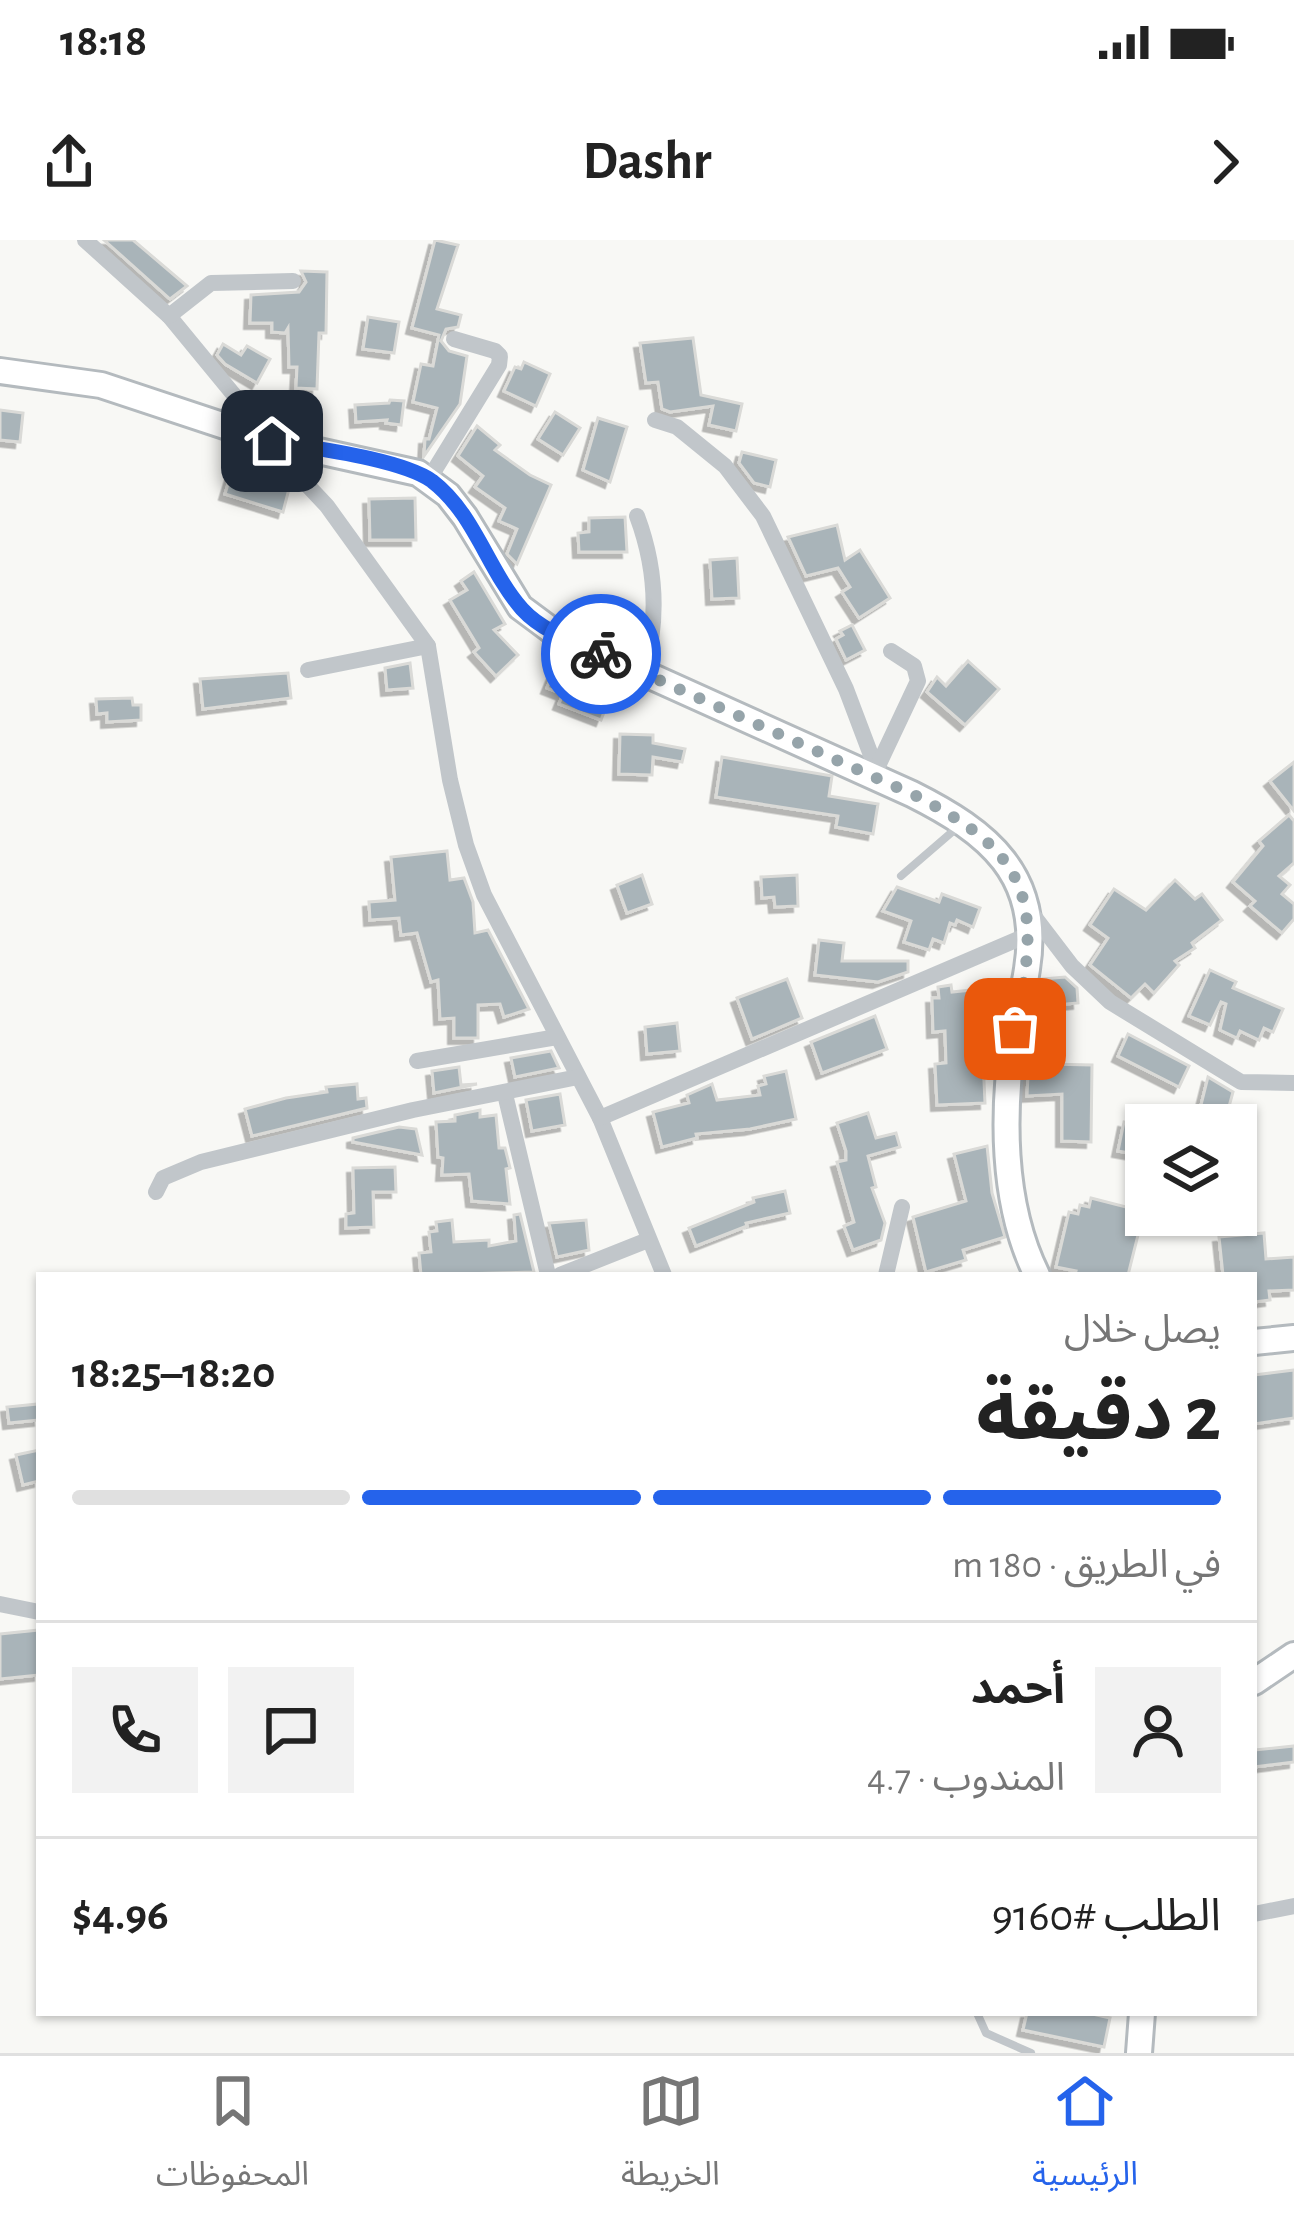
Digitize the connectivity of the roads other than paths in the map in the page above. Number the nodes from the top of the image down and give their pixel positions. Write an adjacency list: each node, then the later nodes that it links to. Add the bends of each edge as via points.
1 (85, 240): 3 (street)
2 (293, 281): 3 (street, via 212,283)
3 (170, 316): 7 (street)
4 (454, 339): 8 (street, via 495,351 500,365)
5 (0, 371): 7 (main road, via 101,385)
6 (655, 420): 14 (street, via 677,427 725,466 763,516 847,689)
7 (268, 440): 8 (main road); 10 (street, via 327,506)
8 (429, 479): 13 (main road, via 465,517 529,616)
9 (637, 516): 13 (street, via 655,592)
10 (428, 646): 12 (street); 19 (street, via 466,844)
11 (891, 650): 14 (street, via 918,677)
12 (308, 670)
13 (644, 672): 14 (main road)
14 (878, 773): 15 (main road)
15 (965, 822): 16 (lane); 17 (main road, via 999,852)
16 (902, 876)
17 (1027, 907): 18 (main road); 22 (street, via 1110,1002 1241,1082)
18 (1030, 934): 24 (street); 32 (main road, via 1008,1130 1018,1229)
19 (557, 1036): 20 (street); 21 (street)
20 (417, 1061)
21 (578, 1077): 23 (street); 24 (street)
22 (1294, 1083)
23 (505, 1094): 25 (street, via 201,1162 163,1178); 28 (street)
24 (600, 1118): 27 (street)
25 (156, 1192)
26 (902, 1207): 31 (street)
27 (648, 1240): 29 (street); 30 (street)
28 (547, 1272)
29 (568, 1272)
30 (663, 1272)
31 (887, 1272)
32 (1035, 1272)
33 (1294, 1338): 34 (main road)
34 (1257, 1342)
35 (0, 1604): 36 (street)
36 (36, 1611)
37 (1294, 1655): 38 (main road)
38 (1257, 1680)
39 (1294, 1906): 40 (street)
40 (1257, 1914)
41 (978, 2016): 43 (lane, via 986,2033)
42 (1142, 2016): 44 (main road)
43 (1031, 2053)
44 (1139, 2053)

